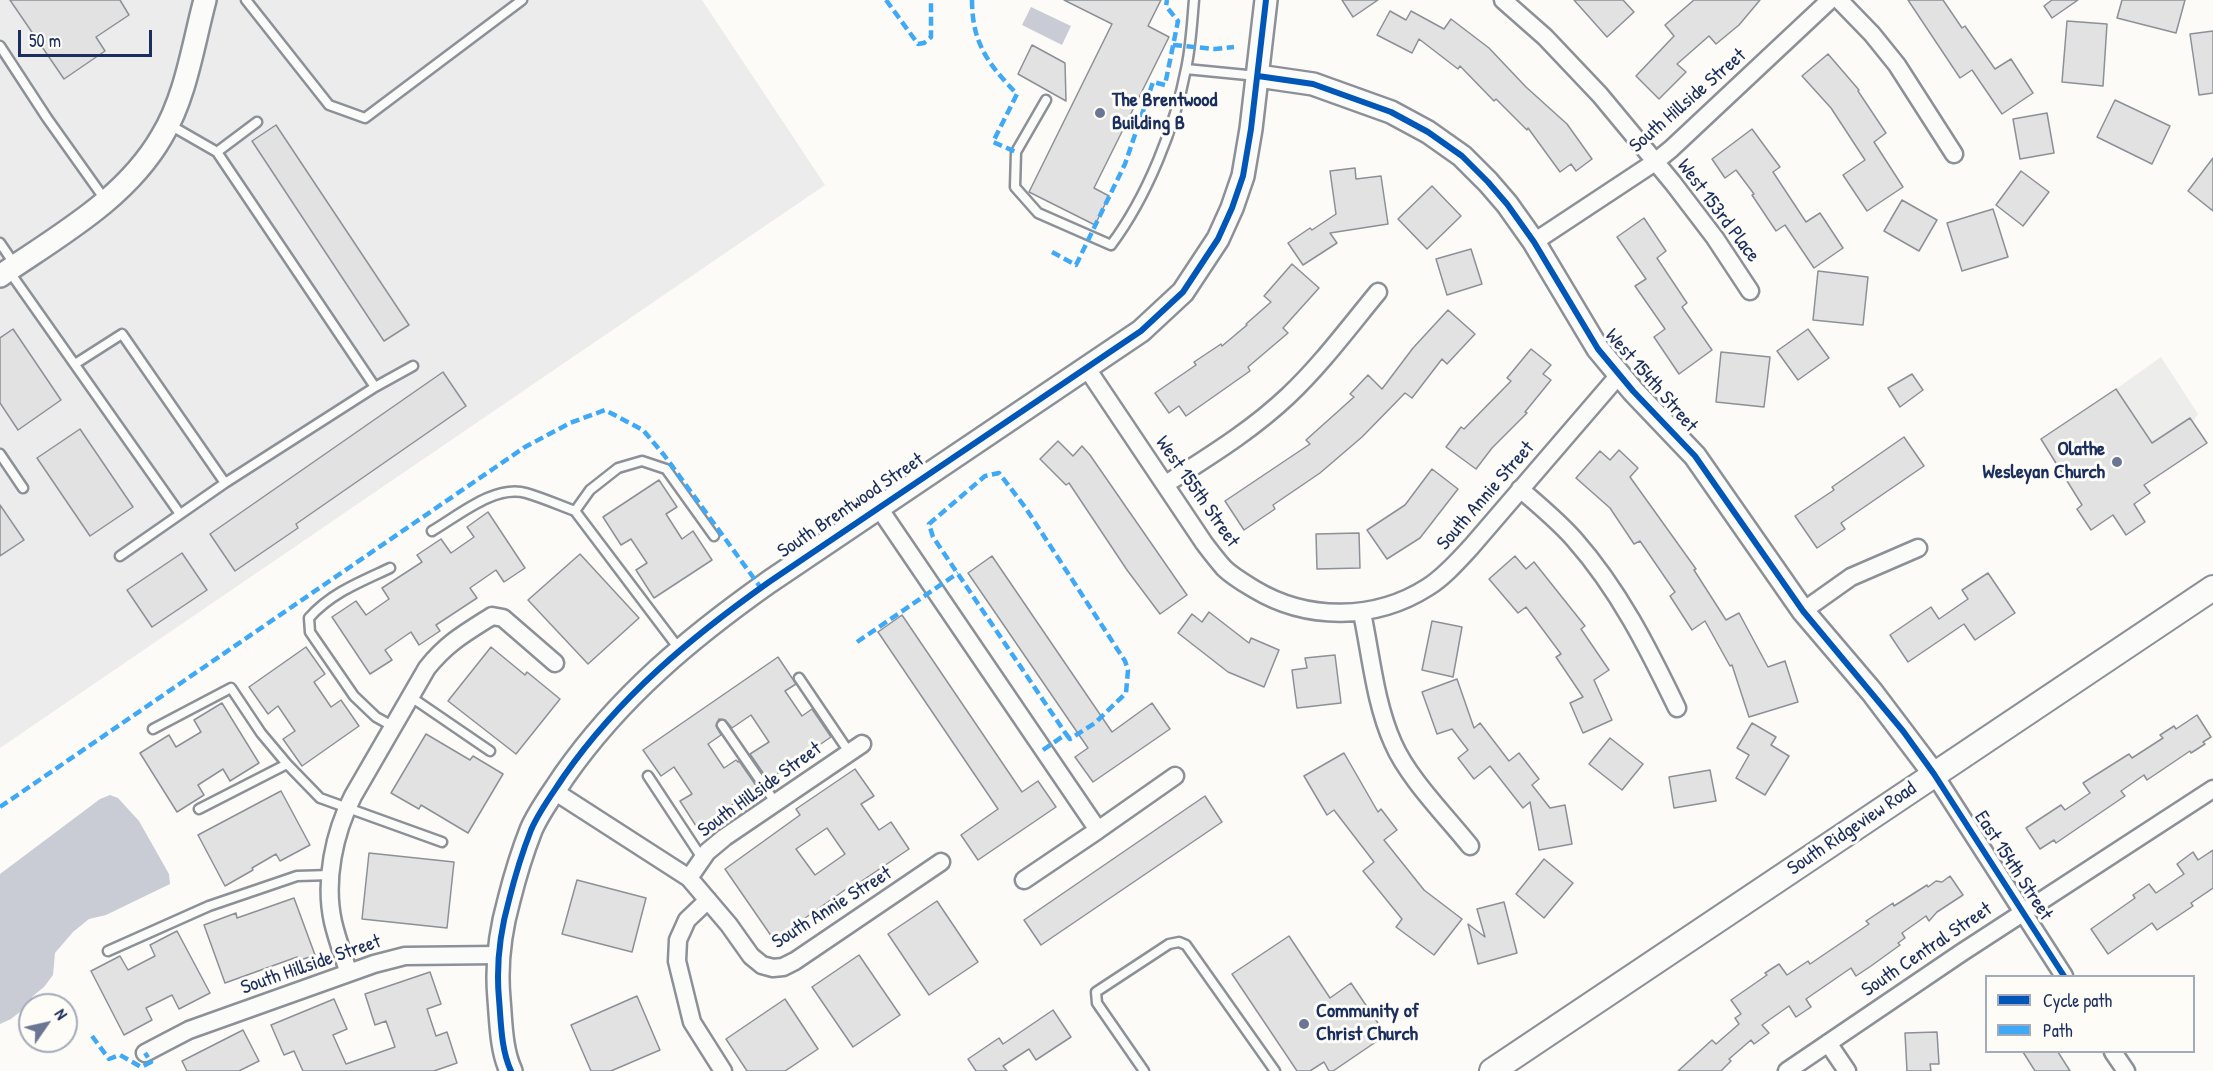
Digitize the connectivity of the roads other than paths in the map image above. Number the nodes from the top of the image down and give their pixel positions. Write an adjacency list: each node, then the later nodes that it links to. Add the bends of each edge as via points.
1 (205, 0): 14 (street, via 182,89)
2 (246, 0): 3 (lane, via 329,105 365,118)
3 (522, 0)
4 (1194, 0): 10 (lane)
5 (1266, 0): 11 (street, South Brentwood Street)
6 (1503, 0): 17 (street, West 153rd Place, via 1578,71)
7 (1830, 0): 17 (street, South Hillside Street)
8 (1839, 0): 16 (street, via 1897,65)
9 (0, 46): 18 (lane)
10 (1186, 69): 11 (lane); 12 (lane, via 1165,147 1112,245 1038,213 1015,187 1016,153)
11 (1257, 76): 19 (street, West 154th Street, via 1312,84 1348,95 1428,132 1462,156 1488,182); 26 (street, South Brentwood Street, via 1243,176 1218,239 1183,292 1142,331)
12 (1046, 100)
13 (257, 122): 15 (lane)
14 (168, 124): 15 (lane); 18 (street, via 138,169)
15 (217, 152): 28 (lane)
16 (1954, 154)
17 (1654, 162): 19 (street, South Hillside Street); 22 (street, West 153rd Place, via 1715,238)
18 (106, 201): 21 (street)
19 (1534, 242): 27 (street, West 154th Street, via 1598,349)
20 (0, 243): 21 (lane)
21 (8, 271): 24 (lane)
22 (1750, 291)
23 (1378, 292): 31 (street, via 1289,395 1227,445)
24 (75, 364): 30 (lane, via 122,334); 36 (lane)
25 (413, 366): 28 (lane)
26 (1086, 367): 31 (street, West 155th Street); 34 (street, South Brentwood Street)
27 (1619, 375): 33 (street, South Annie Street); 43 (street, West 154th Street, via 1695,456)
28 (375, 387): 30 (lane)
29 (0, 454): 32 (lane)
30 (225, 483): 36 (lane)
31 (1166, 484): 44 (street, West 155th Street, via 1204,543 1225,569 1243,583 1289,606)
32 (23, 488)
33 (1520, 489): 44 (street, South Annie Street, via 1471,547 1429,587 1397,603); 49 (street, via 1573,538 1603,574 1637,627)
34 (879, 508): 45 (street, South Brentwood Street, via 715,620); 64 (street)
35 (575, 511): 37 (lane, via 524,492 496,494); 38 (lane, via 590,490 618,468 642,461 666,470); 45 (lane)
36 (180, 514): 40 (lane)
37 (432, 531)
38 (714, 536)
39 (1918, 548): 43 (street, via 1851,577)
40 (120, 556)
41 (390, 568): 52 (lane, via 335,594 309,618 310,632 354,696)
42 (2213, 588): 56 (main road, South Ridgeview Road)
43 (1803, 610): 56 (street, West 154th Street, via 1878,699)
44 (1362, 612): 66 (street, via 1385,723 1394,745 1406,766)
45 (680, 650): 60 (street, South Brentwood Street, via 616,711)
46 (555, 663): 48 (street, via 503,618 492,616 442,650)
47 (799, 678): 53 (lane)
48 (411, 697): 52 (street); 54 (lane)
49 (1677, 708)
50 (722, 725): 61 (lane)
51 (153, 729): 55 (lane, via 231,688)
52 (390, 734): 62 (street)
53 (856, 748): 61 (street, South Hillside Street)
54 (490, 752)
55 (287, 765): 62 (lane, via 320,798); 63 (lane)
56 (1934, 774): 73 (street, East 154th Street); 85 (main road, South Ridgeview Road)
57 (648, 776): 67 (lane)
58 (1175, 776): 64 (street)
59 (2213, 789): 73 (street, South Central Street)
60 (554, 791): 70 (street, South Annie Street); 75 (street, South Brentwood Street, via 532,828 516,872)
61 (775, 802): 67 (street, South Hillside Street, via 725,837)
62 (347, 808): 65 (lane); 69 (street)
63 (200, 809)
64 (1098, 830): 71 (street)
65 (442, 842)
66 (1470, 846)
67 (703, 859): 70 (street, South Hillside Street)
68 (941, 862): 72 (street, South Annie Street, via 783,967 762,965 751,956)
69 (331, 875): 74 (lane, via 297,876 209,906); 76 (street, via 333,922)
70 (689, 878): 72 (street, South Annie Street)
71 (1024, 880)
72 (708, 900): 82 (street, via 687,920 678,940 677,961 692,1022)
73 (2023, 912): 77 (street, East 154th Street); 78 (street, South Central Street)
74 (108, 951)
75 (498, 956): 76 (street, South Hillside Street, via 405,956); 81 (street, South Brentwood Street, via 498,989)
76 (348, 971): 79 (street, South Hillside Street, via 189,1030)
77 (2063, 975)
78 (1828, 1043): 86 (street, South Central Street); 87 (street)
79 (145, 1053)
80 (2114, 1053): 88 (street)
81 (510, 1071)
82 (723, 1071)
83 (1144, 1071): 84 (lane, via 1097,1003 1096,992 1169,944 1179,942 1186,945)
84 (1275, 1071)
85 (1492, 1071)
86 (1788, 1071)
87 (1847, 1071)
88 (2126, 1071)

